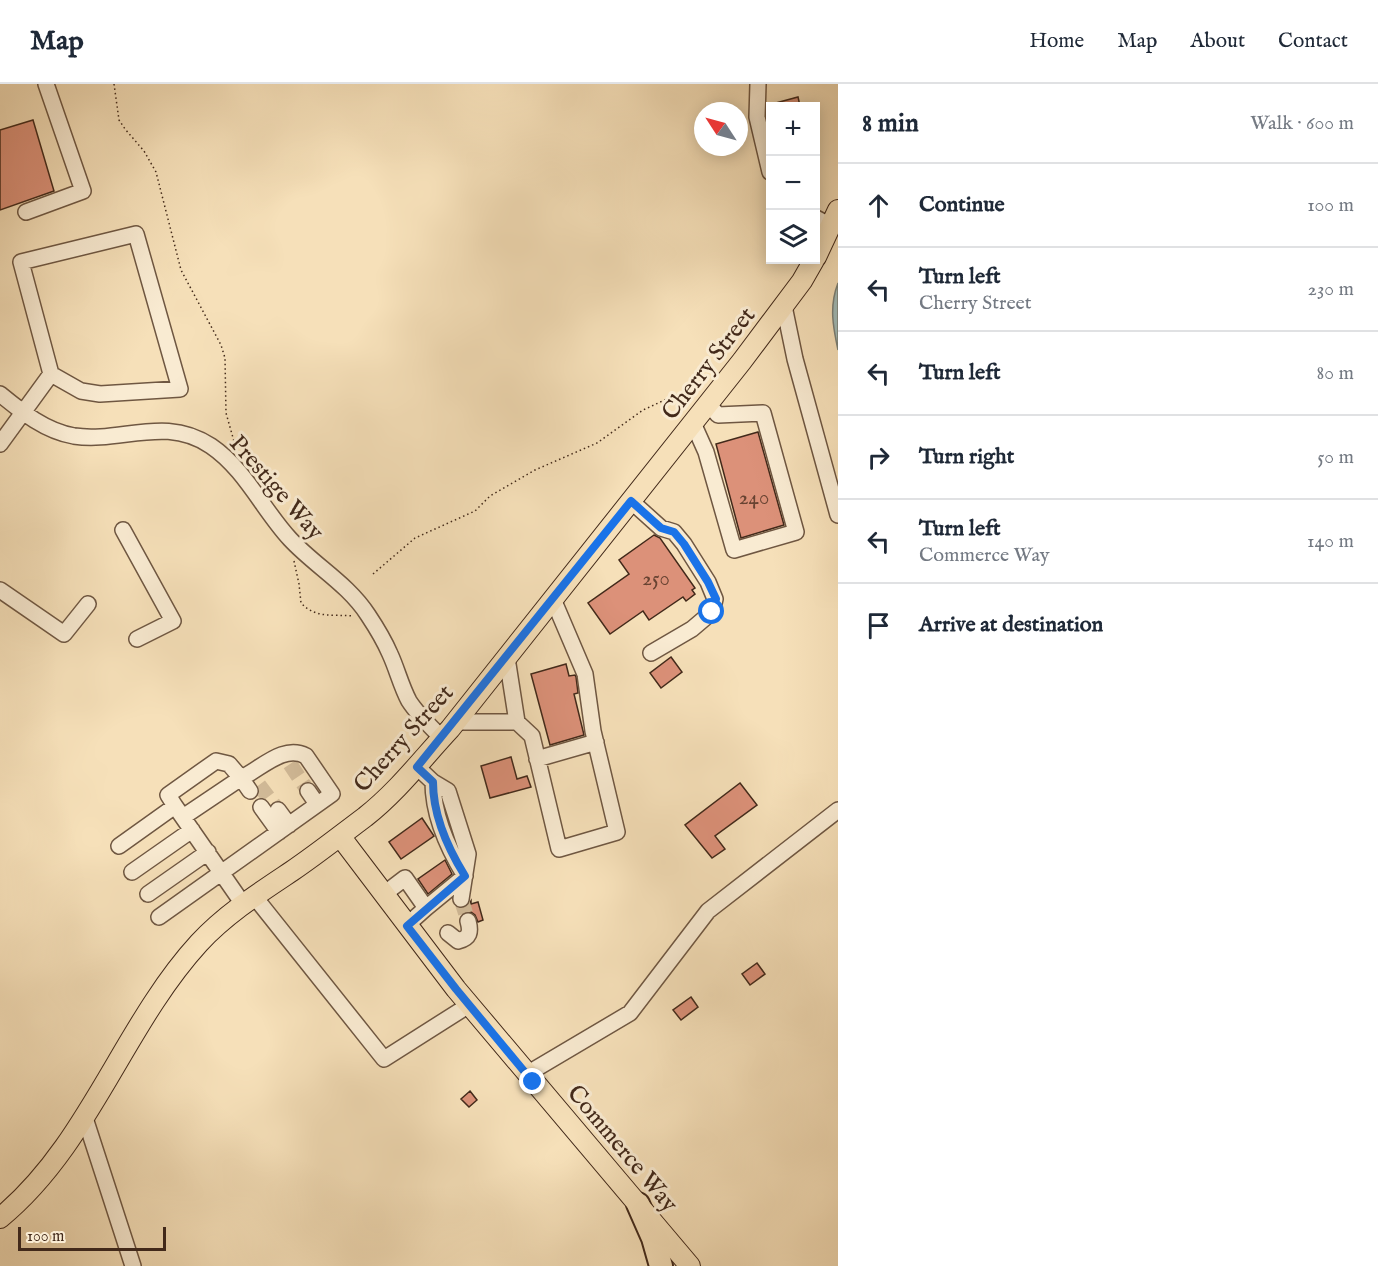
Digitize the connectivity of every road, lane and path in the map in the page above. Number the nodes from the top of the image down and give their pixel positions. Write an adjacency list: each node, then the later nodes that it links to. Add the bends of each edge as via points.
1 (46, 84): 5 (street, via 83,191)
2 (114, 84): 17 (path, via 119,120 156,172 181,270 221,345 225,358 226,413 237,452)
3 (758, 84): 4 (street, via 756,117)
4 (767, 156)
5 (26, 212)
6 (828, 218): 7 (main road, Cherry Street)
7 (820, 243)
8 (811, 264): 9 (main road, Cherry Street)
9 (784, 306): 13 (main road, Cherry Street); 19 (street)
10 (51, 374): 10 (street, via 81,391 100,394 180,389 136,234 21,262); 14 (street)
11 (712, 378): 22 (path, via 643,410 597,443 535,470 490,496 476,511 416,538)
12 (0, 394): 14 (street, Prestige Way)
13 (708, 404): 15 (main road, Cherry Street); 15 (street, via 718,415 763,413 796,532 734,550 706,452)
14 (24, 413): 16 (street); 17 (street, Prestige Way, via 48,428 76,436 153,430 179,432 209,444)
15 (693, 423): 18 (main road, Cherry Street)
16 (0, 444)
17 (236, 467): 21 (street, Prestige Way)
18 (631, 501): 24 (main road, Cherry Street); 28 (street, via 661,528 674,532 716,599 712,612 699,623)
19 (838, 515)
20 (123, 530): 27 (street, via 173,621)
21 (290, 540): 26 (street, Prestige Way, via 350,592); 26 (path, via 305,608 322,615)
22 (373, 574)
23 (0, 590): 25 (street, via 64,634)
24 (553, 599): 29 (main road, Cherry Street); 33 (street, via 585,674)
25 (88, 604)
26 (369, 617): 32 (street, Prestige Way, via 390,653 409,701)
27 (137, 639)
28 (651, 653)
29 (507, 657): 30 (main road, Cherry Street); 31 (street)
30 (455, 722): 31 (street); 32 (main road, Cherry Street)
31 (517, 722): 34 (street, via 532,736)
32 (442, 738): 35 (main road, Cherry Street)
33 (596, 742): 34 (street); 34 (street, via 617,832 559,849)
34 (537, 759)
35 (417, 767): 37 (street); 46 (main road, Cherry Street, via 386,800)
36 (250, 782): 39 (street, via 292,753 306,756 332,794); 43 (street); 43 (street, via 229,764 216,761 168,795)
37 (433, 782): 51 (street, via 433,799 448,848); 51 (street, via 448,791 468,854)
38 (308, 790): 39 (street)
39 (317, 804): 44 (street)
40 (261, 807): 44 (street)
41 (278, 810): 44 (street)
42 (838, 811): 62 (street, via 708,911 630,1013)
43 (179, 812): 45 (street); 47 (street)
44 (284, 828): 50 (street)
45 (192, 830): 48 (street); 49 (street)
46 (340, 836): 53 (main road, Commerce Way); 55 (main road, Cherry Street)
47 (119, 846)
48 (208, 852): 50 (street); 52 (street)
49 (132, 872)
50 (222, 873): 55 (street); 57 (street)
51 (465, 876): 54 (street); 56 (street)
52 (148, 894)
53 (384, 894): 56 (street, via 405,878); 59 (main road, Commerce Way)
54 (461, 899)
55 (249, 900): 61 (street, via 384,1059); 63 (main road, Cherry Street, via 213,928 179,968)
56 (426, 908): 59 (street)
57 (159, 917)
58 (468, 921): 60 (street, via 470,929 464,940 458,941)
59 (407, 926): 61 (main road, Commerce Way)
60 (448, 933)
61 (469, 1005): 62 (main road, Commerce Way)
62 (527, 1074): 64 (main road, Commerce Way)
63 (84, 1115): 65 (main road, Cherry Street, via 37,1181); 66 (street)
64 (638, 1204): 67 (highway); 68 (main road, Commerce Way)
65 (0, 1218)
66 (133, 1266)
67 (661, 1266)
68 (690, 1266)

